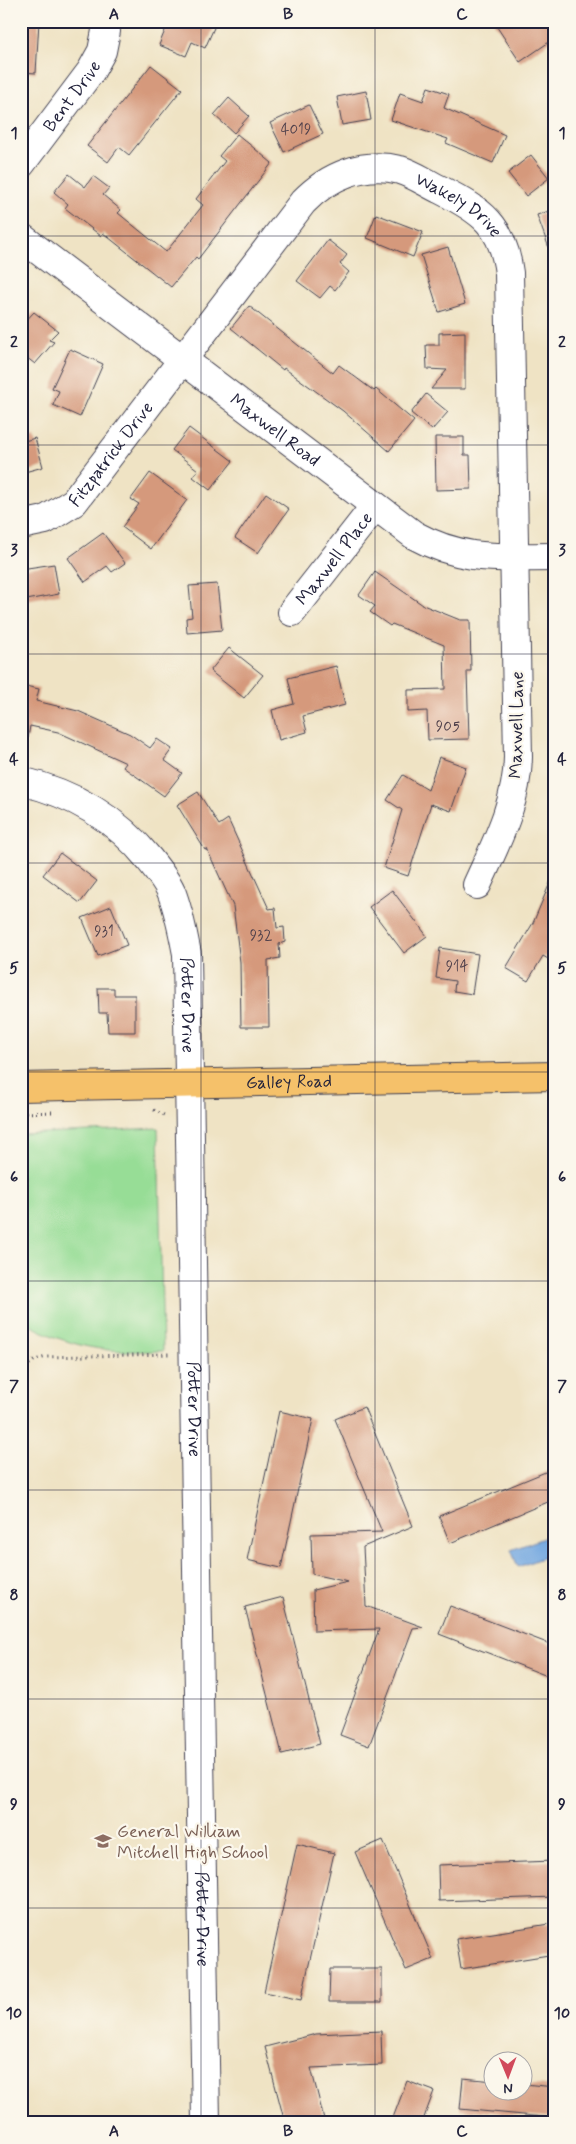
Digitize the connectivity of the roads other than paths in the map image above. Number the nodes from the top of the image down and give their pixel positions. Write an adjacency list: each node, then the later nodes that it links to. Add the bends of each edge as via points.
1 (106, 21): 2 (street, Bent Drive, via 102,51)
2 (21, 164)
3 (21, 237): 4 (street, Maxwell Road)
4 (182, 359): 5 (street, Maxwell Road); 6 (street, Fitzpatrick Drive, via 74,502 45,520); 7 (street, Wakely Drive, via 303,202 331,178 367,168 401,171 471,205 487,218 498,234 506,252 509,273)
5 (375, 506): 7 (street, Maxwell Road, via 442,549 477,557); 9 (street, Maxwell Place)
6 (21, 525)
7 (515, 557): 8 (street, Maxwell Road); 11 (street, Maxwell Lane, via 518,776 509,814)
8 (555, 557)
9 (292, 612)
10 (21, 781): 13 (street, Potter Drive, via 65,794 98,811 141,849 170,890 187,954)
11 (477, 885)
12 (555, 1076): 13 (main road, Galley Road)
13 (190, 1084): 14 (main road, Galley Road); 15 (street, Potter Drive)
14 (21, 1087)
15 (206, 2123)

